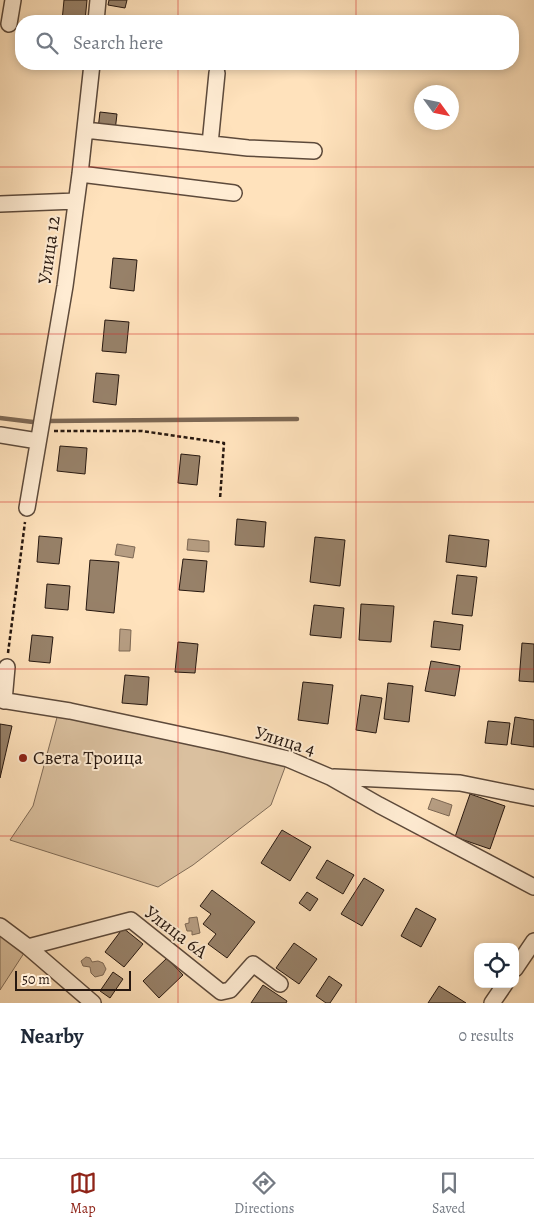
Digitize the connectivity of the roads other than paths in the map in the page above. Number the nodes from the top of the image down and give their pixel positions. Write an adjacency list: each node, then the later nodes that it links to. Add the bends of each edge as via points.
1 (13, 0): 4 (street)
2 (98, 0): 3 (street)
3 (97, 15)
4 (9, 24)
5 (91, 70): 7 (street, Улица 12)
6 (217, 73): 8 (street)
7 (85, 130): 8 (street); 10 (street, Улица 12)
8 (210, 144): 9 (street)
9 (314, 151)
10 (80, 174): 11 (street); 12 (street, Улица 12)
11 (234, 194)
12 (76, 201): 13 (street); 15 (street, Улица 12)
13 (0, 204)
14 (0, 435): 15 (street)
15 (39, 436): 16 (street, Улица 12)
16 (27, 508)
17 (7, 667): 18 (street)
18 (2, 700): 19 (street, Улица 4, via 70,711 288,759)
19 (330, 777): 20 (street, via 460,783); 21 (street, Улица 4)
20 (534, 798)
21 (534, 887)
22 (0, 926): 24 (street)
23 (534, 941): 25 (street)
24 (28, 948): 26 (street, Улица 6A, via 131,920 221,992 230,990 253,964); 28 (street)
25 (519, 963)
26 (280, 984)
27 (502, 988): 29 (street)
28 (89, 1002)
29 (492, 1003)

